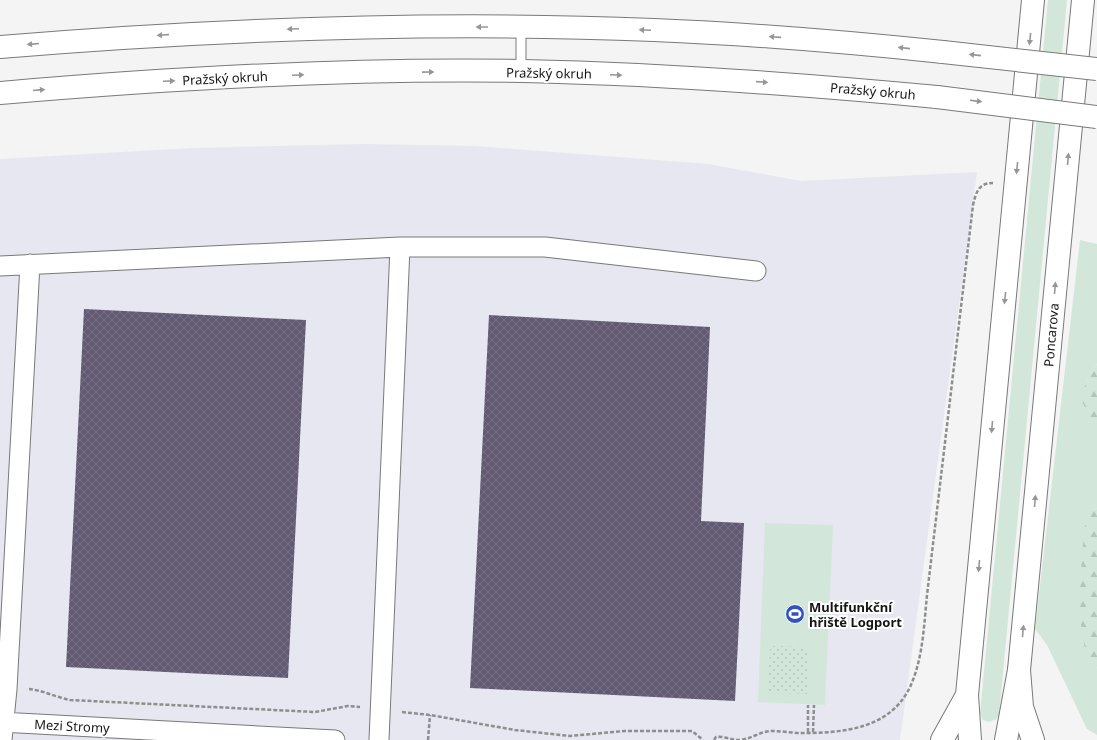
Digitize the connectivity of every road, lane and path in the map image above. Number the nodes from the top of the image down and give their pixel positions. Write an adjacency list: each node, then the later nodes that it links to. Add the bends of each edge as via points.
1 (1033, 0): 16 (main road, one-way to 16)
2 (1083, 0): 14 (main road, Poncarova, one-way to 2)
3 (521, 27): 4 (main road, one-way to 4, via 265,30); 5 (main road, one-way to 3, bridge, via 943,52 723,33); 6 (lane)
4 (0, 47)
5 (1097, 70)
6 (521, 71): 7 (main road, Pražský okruh, one-way to 6, via 238,77); 8 (main road, Pražský okruh, one-way to 8, bridge, via 760,82 937,97)
7 (0, 93)
8 (1097, 116)
9 (995, 182): 22 (path, via 982,185 976,190 973,205 927,602 919,659 910,687 896,706 879,720 856,730)
10 (400, 247): 11 (street); 13 (street, via 545,247); 24 (street)
11 (30, 264): 12 (street); 20 (street, via 7,689)
12 (0, 266)
13 (756, 270)
14 (1019, 670): 30 (main road); 31 (main road, via 1022,707)
15 (38, 690): 19 (path, via 52,696 85,700 315,712)
16 (968, 695): 28 (main road); 29 (main road)
17 (808, 705): 21 (path)
18 (814, 705): 22 (path)
19 (348, 706)
20 (2, 728): 23 (street, Mezi Stromy)
21 (808, 732): 22 (path); 27 (path, via 770,730 740,740 722,737 716,737)
22 (813, 732)
23 (335, 740)
24 (379, 740)
25 (428, 740): 26 (path, via 430,715 515,730 570,736 624,731 692,731)
26 (702, 740)
27 (714, 740)
28 (942, 740)
29 (970, 740)
30 (1006, 740)
31 (1032, 740)

